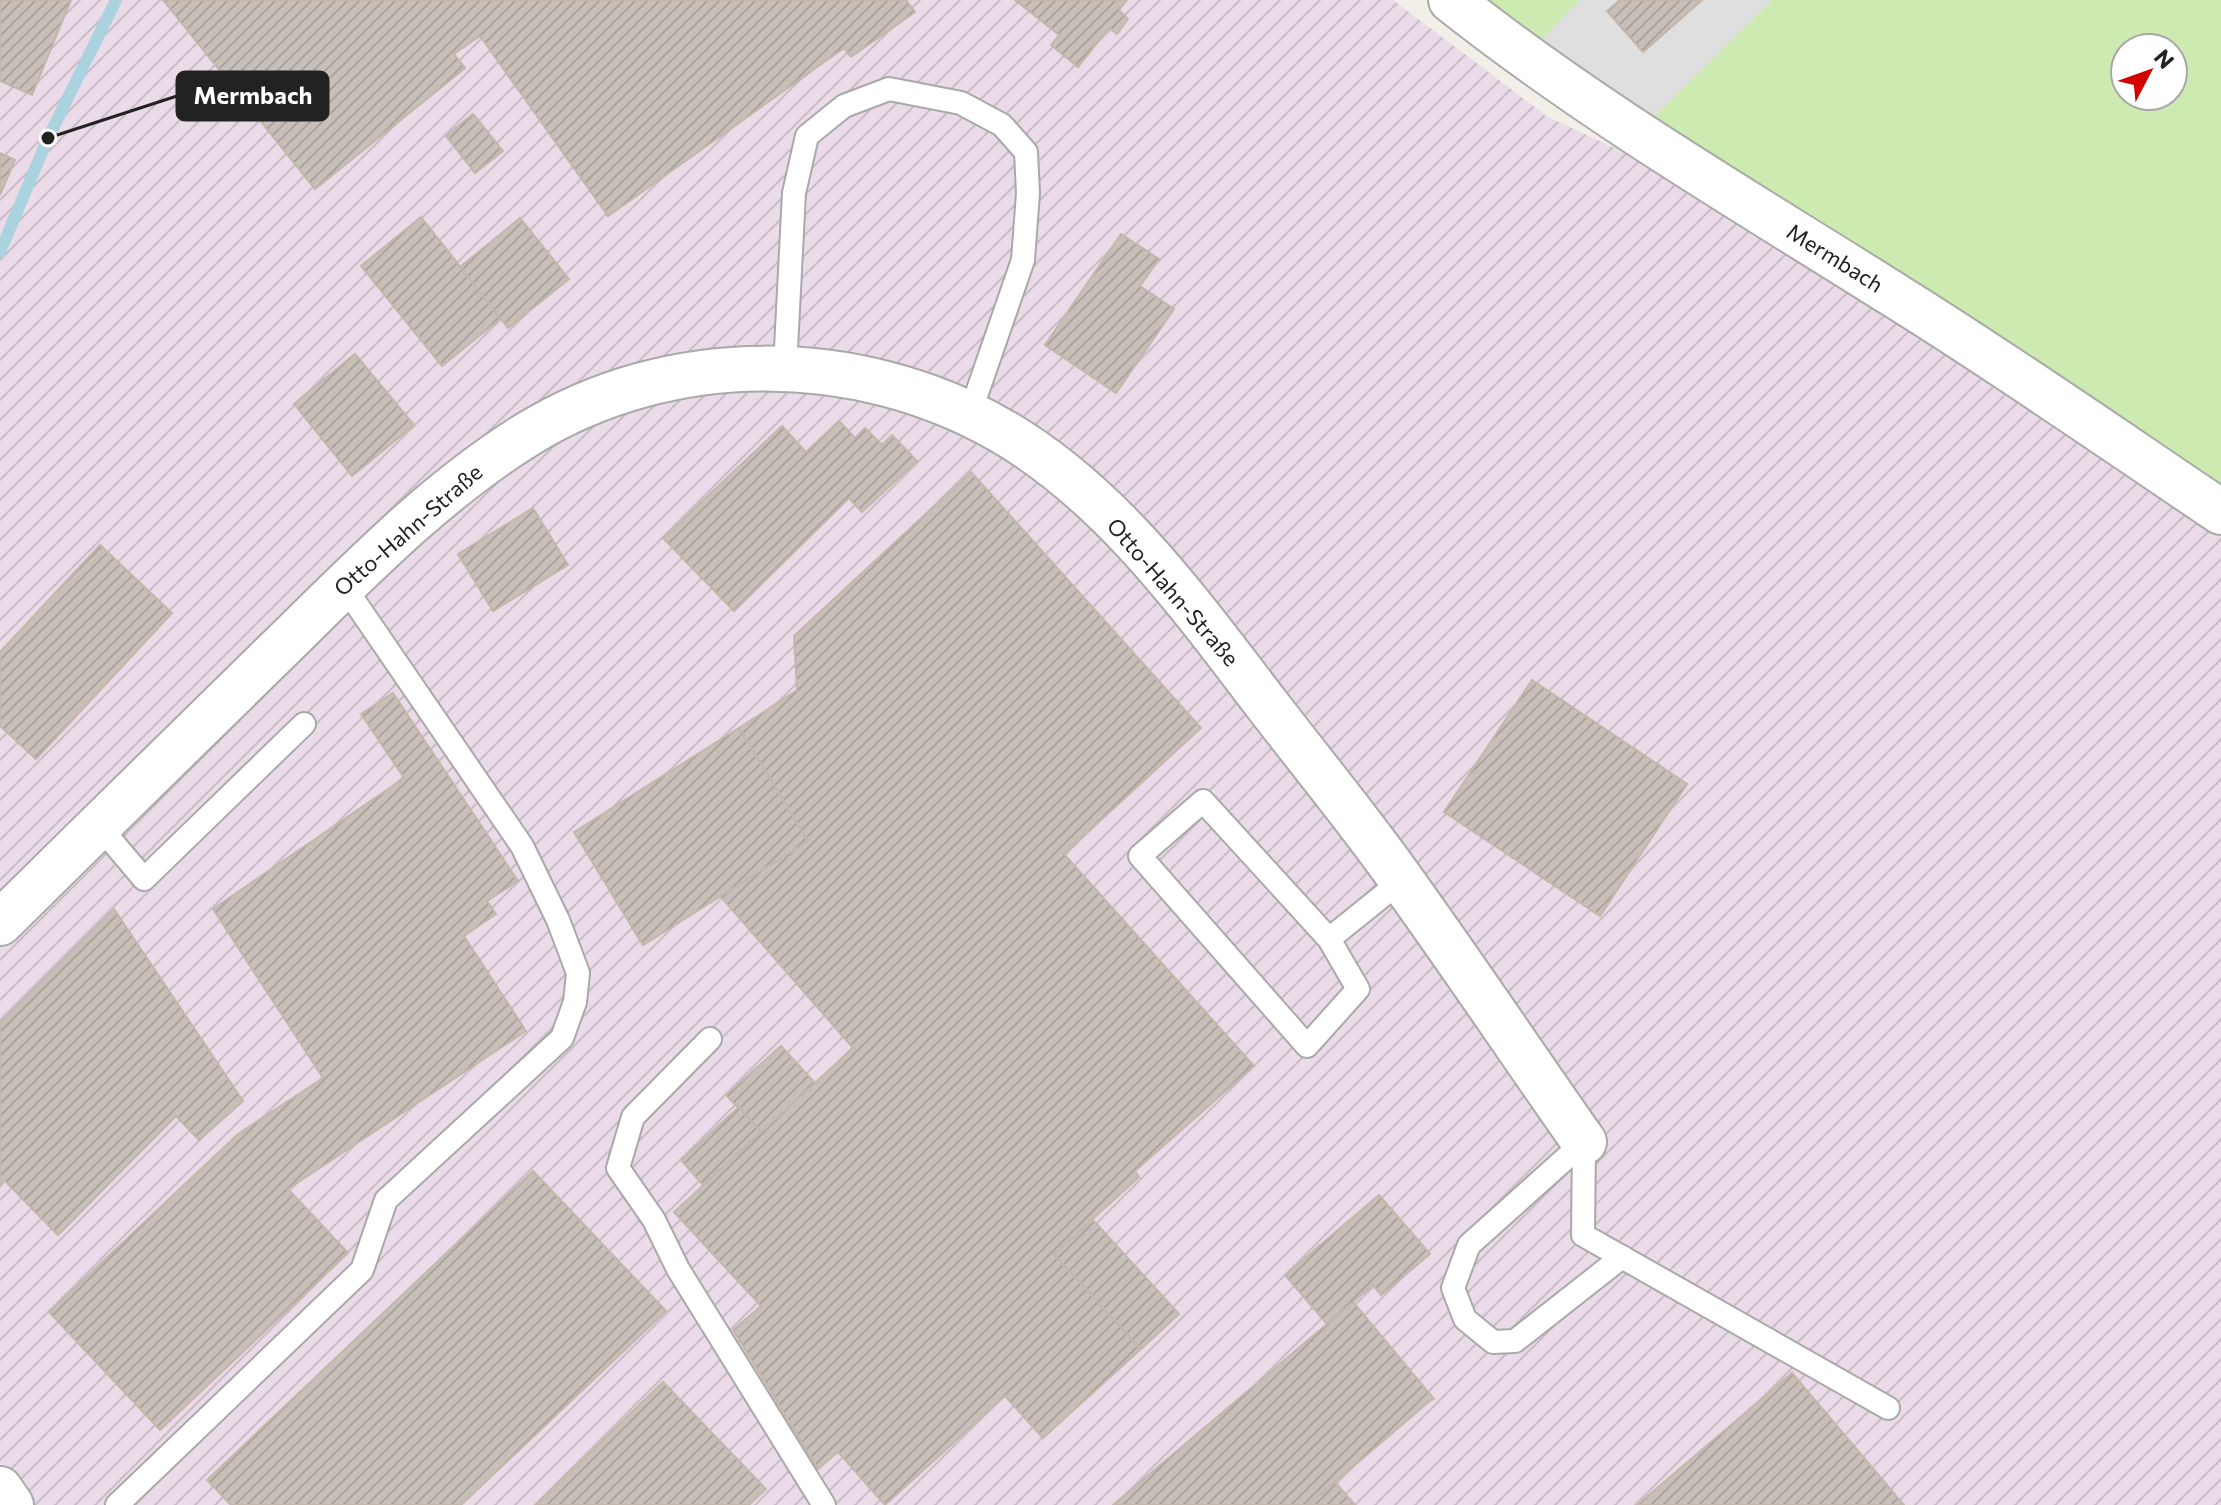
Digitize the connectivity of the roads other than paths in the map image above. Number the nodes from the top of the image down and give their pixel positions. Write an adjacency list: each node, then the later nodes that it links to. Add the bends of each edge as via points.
1 (1451, 0): 4 (street, Mermbach, via 1570,88 1902,299)
2 (785, 368): 3 (street, Otto-Hahn-Straße, via 865,378); 3 (lane, via 794,193 807,136 844,106 889,89 961,103 1002,125 1026,152 1028,193 1023,260); 5 (street, Otto-Hahn-Straße, via 733,369 626,387 534,430 473,470)
3 (969, 416): 8 (street, Otto-Hahn-Straße, via 1000,430 1062,473 1126,533 1208,628)
4 (2221, 512)
5 (344, 586): 7 (street, Otto-Hahn-Straße); 17 (lane, via 522,846 578,973 575,1002 562,1038 386,1200 362,1270)
6 (304, 724): 7 (lane, via 144,879)
7 (99, 826): 9 (street, Otto-Hahn-Straße)
8 (1401, 881): 10 (lane); 12 (street, Otto-Hahn-Straße)
9 (0, 923)
10 (1329, 939): 10 (lane, via 1358,989 1307,1046 1140,856 1203,801)
11 (710, 1039): 18 (lane, via 633,1117 618,1168)
12 (1584, 1142): 13 (lane, via 1583,1235); 13 (lane, via 1469,1245 1453,1288 1465,1319 1493,1342 1515,1341)
13 (1622, 1257): 14 (lane)
14 (1888, 1408)
15 (0, 1489): 16 (street)
16 (11, 1505)
17 (117, 1505)
18 (824, 1505)

